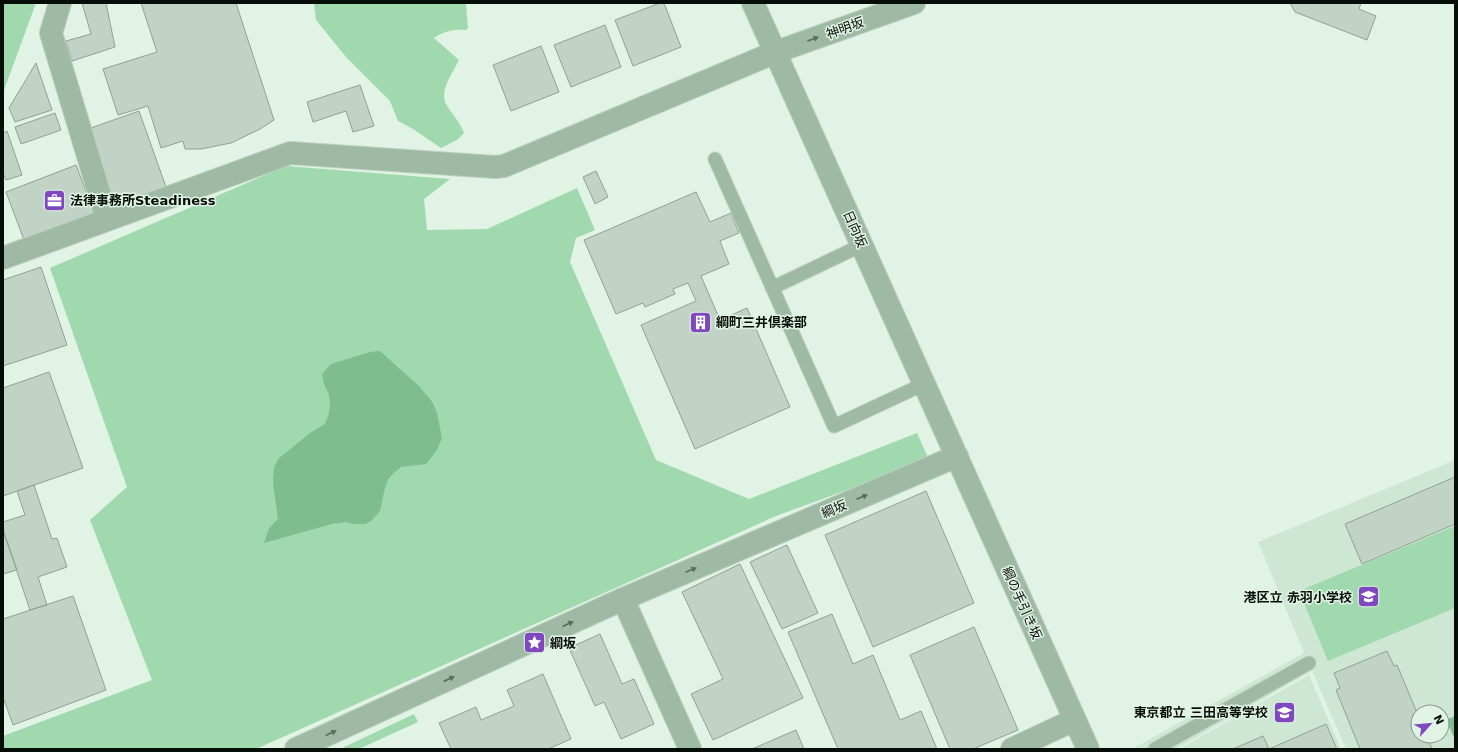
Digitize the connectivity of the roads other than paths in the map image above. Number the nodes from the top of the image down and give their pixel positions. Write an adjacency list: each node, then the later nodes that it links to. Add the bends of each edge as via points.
1 (60, 3): 6 (street, via 51,33)
2 (753, 3): 4 (street, 日向坂)
3 (914, 3): 4 (street, 神明坂, one-way to 3)
4 (776, 52): 6 (street, 神明坂, via 504,166 290,153); 7 (street, 日向坂)
5 (715, 159): 9 (lane)
6 (107, 219): 8 (street, 神明坂)
7 (862, 245): 9 (lane); 10 (street, 日向坂)
8 (3, 258)
9 (772, 288): 10 (lane, via 834,426)
10 (924, 384): 11 (street, 日向坂)
11 (957, 456): 12 (street, 綱坂, one-way to 11); 14 (street, 綱の手引き坂)
12 (623, 599): 15 (street, 綱坂, one-way to 12); 16 (street)
13 (1309, 663): 19 (lane)
14 (1074, 720): 17 (street); 18 (street, 綱の手引き坂)
15 (296, 749)
16 (690, 749)
17 (1012, 749)
18 (1088, 749)
19 (1155, 749)

